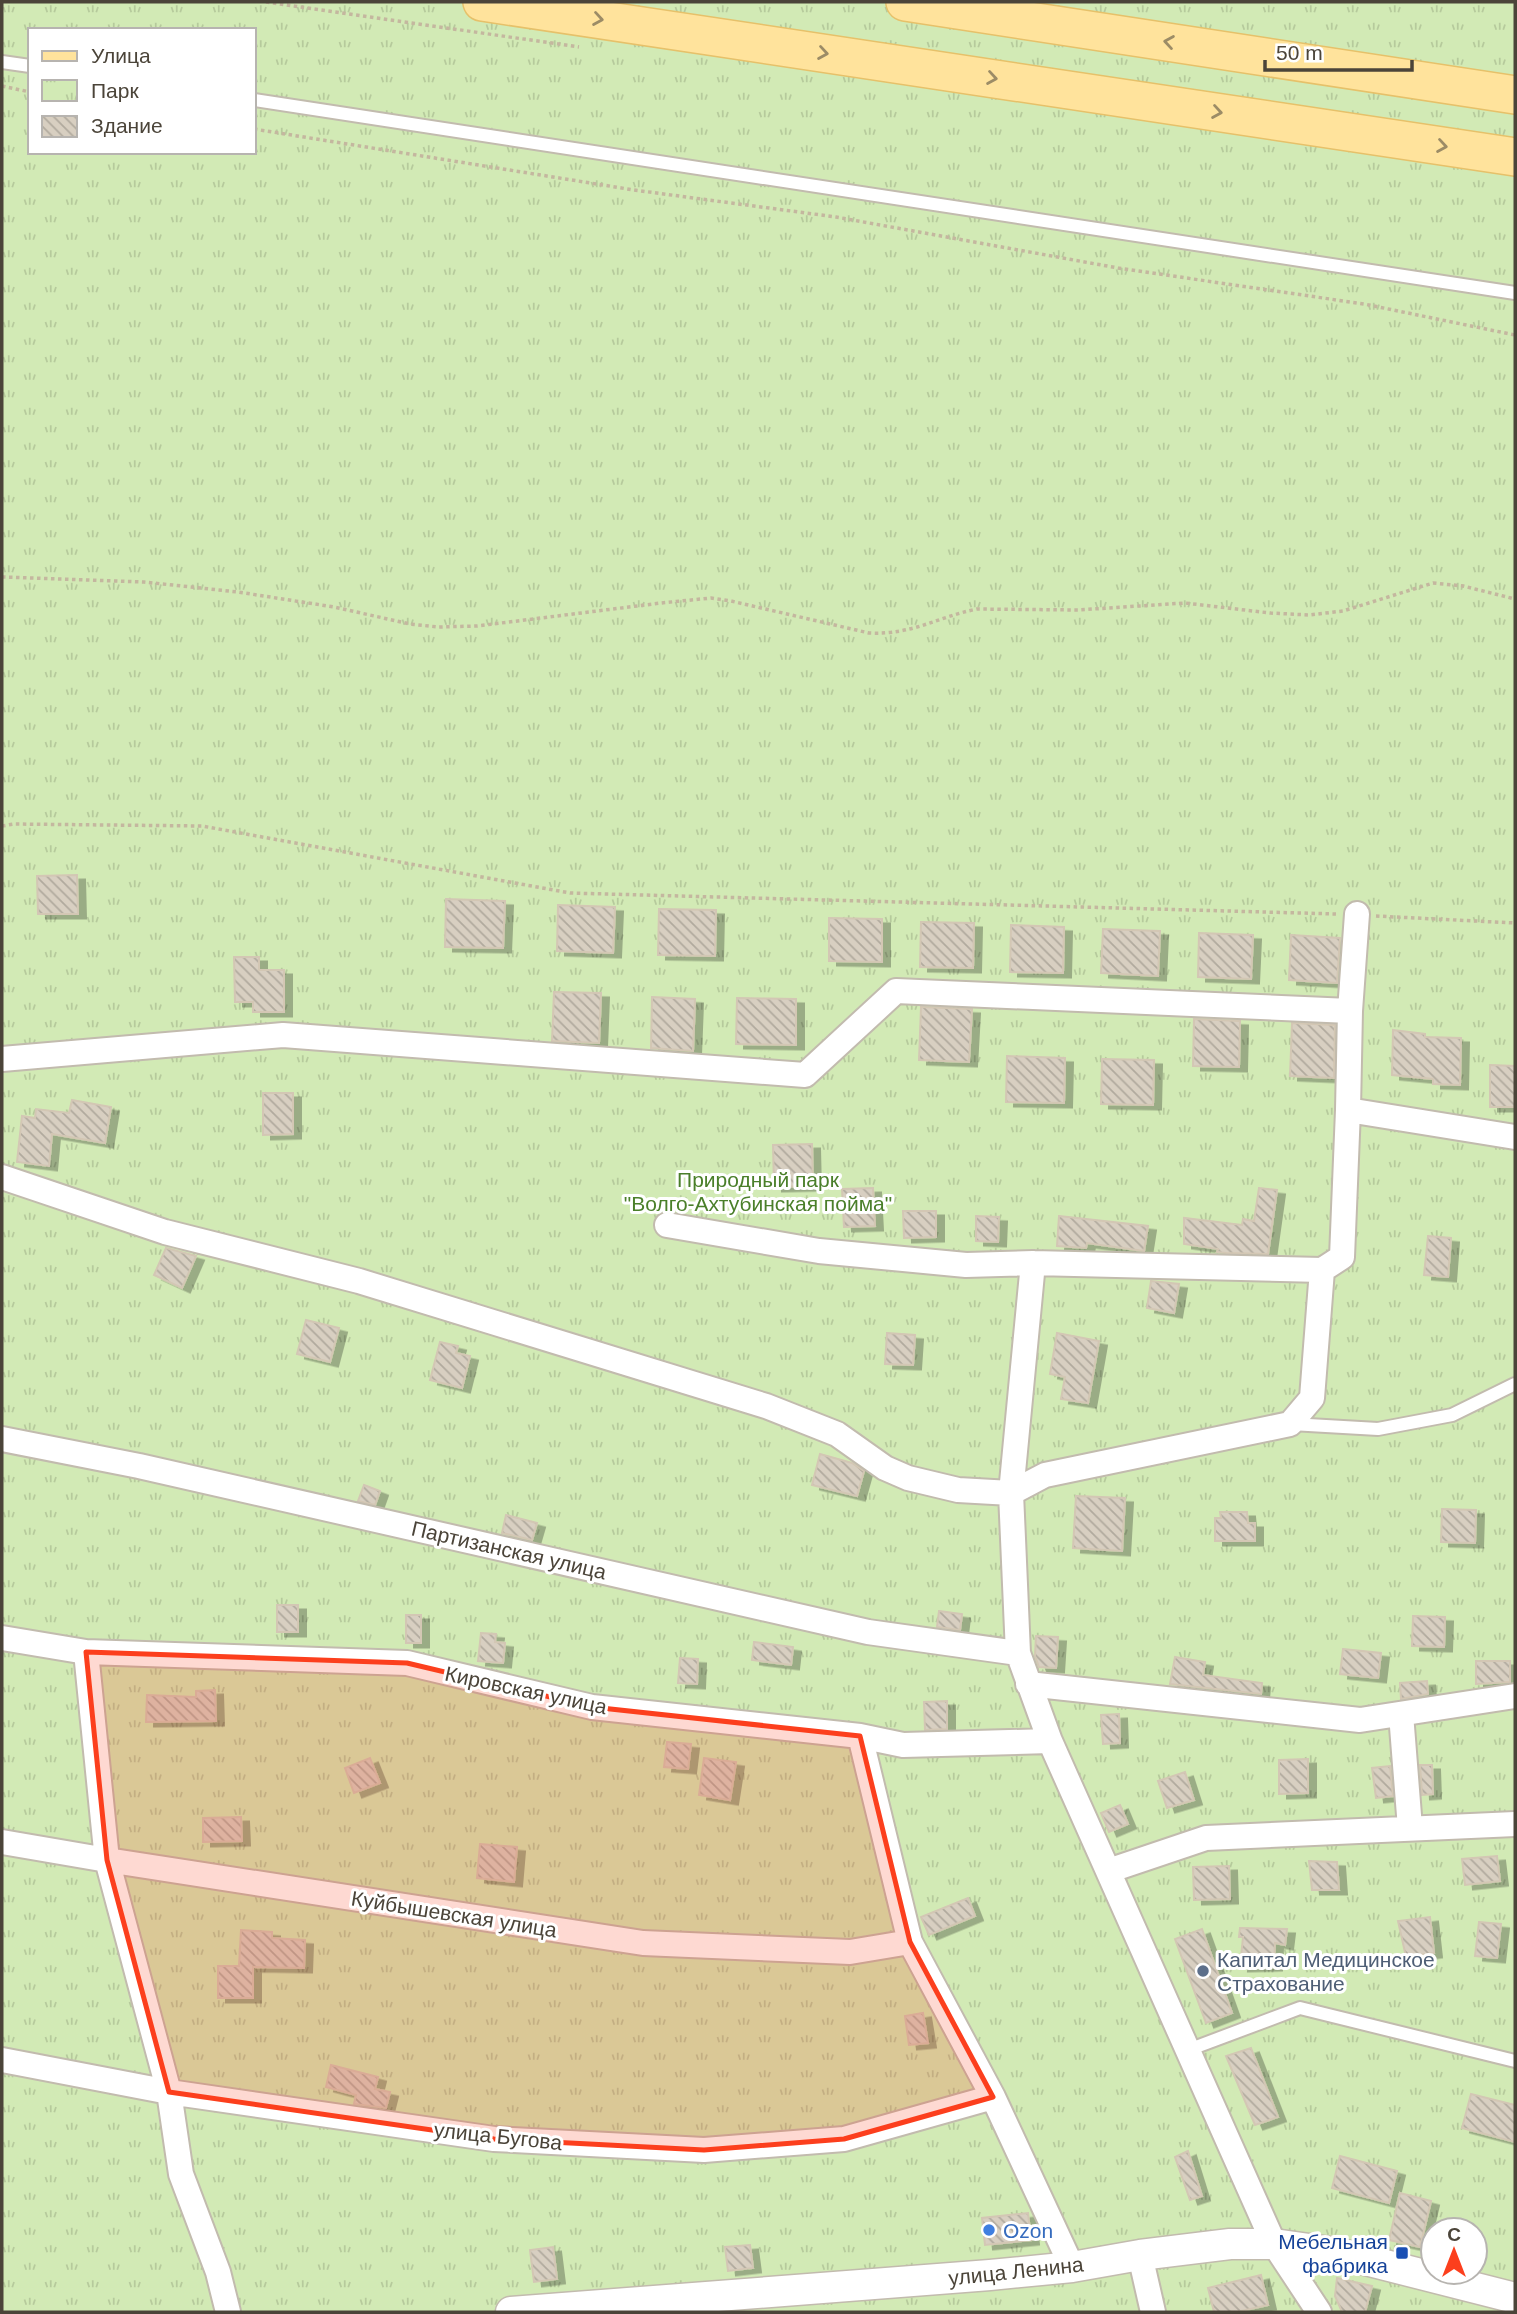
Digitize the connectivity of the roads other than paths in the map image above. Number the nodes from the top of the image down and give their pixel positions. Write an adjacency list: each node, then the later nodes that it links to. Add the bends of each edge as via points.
1 (905, 2): 5 (main road, one-way to 1)
2 (498, 3): 7 (main road, one-way to 7)
3 (2, 62): 4 (lane)
4 (28, 66)
5 (1515, 95)
6 (256, 100): 8 (lane)
7 (1515, 157)
8 (1515, 293)
9 (1357, 915): 10 (street)
10 (1350, 1011): 11 (street, via 896,991 805,1075 283,1035); 12 (street)
11 (2, 1059)
12 (1348, 1110): 13 (street); 17 (street, via 1342,1256)
13 (1515, 1137)
14 (2, 1177): 21 (street, via 165,1232 359,1281 766,1406 837,1434 885,1468 908,1478 958,1490)
15 (667, 1226): 16 (street, via 819,1251 966,1265)
16 (1033, 1263): 17 (street); 21 (street)
17 (1322, 1270): 19 (street, via 1312,1398)
18 (1515, 1384): 19 (lane, via 1452,1415 1378,1429)
19 (1290, 1424): 21 (street, via 1045,1475)
20 (2, 1438): 24 (street, Партизанская улица, via 867,1632)
21 (1011, 1493): 24 (street)
22 (2, 1638): 23 (street, Кировская улица)
23 (86, 1652): 28 (street, Кировская улица, via 407,1663 592,1707); 33 (street)
24 (1018, 1653): 25 (street)
25 (1028, 1684): 27 (street, via 1360,1720); 29 (street)
26 (1515, 1696): 27 (street)
27 (1401, 1714): 31 (street)
28 (860, 1737): 29 (street, Кировская улица, via 904,1745); 35 (street)
29 (1050, 1741): 34 (street)
30 (1515, 1824): 31 (street)
31 (1410, 1828): 34 (street, via 1206,1838)
32 (2, 1842): 33 (street, Куйбышевская улица)
33 (107, 1860): 35 (street, Куйбышевская улица, via 643,1943 850,1952); 39 (street)
34 (1108, 1871): 36 (street)
35 (909, 1942): 40 (street)
36 (1188, 2050): 38 (lane, via 1300,2008); 41 (street)
37 (2, 2060): 39 (street, улица Бугова)
38 (1515, 2061)
39 (170, 2092): 40 (street, улица Бугова, via 494,2139 704,2150 844,2139); 46 (street, via 181,2174)
40 (993, 2097): 43 (street)
41 (1274, 2244): 42 (street, улица Ленина, via 1230,2244); 44 (street, улица Ленина, via 1338,2253); 49 (street)
42 (1140, 2255): 43 (street, улица Ленина); 48 (street)
43 (1072, 2266): 45 (street, улица Ленина)
44 (1515, 2298)
45 (668, 2306): 47 (street, улица Ленина)
46 (228, 2312)
47 (511, 2312)
48 (1153, 2312)
49 (1319, 2312)

